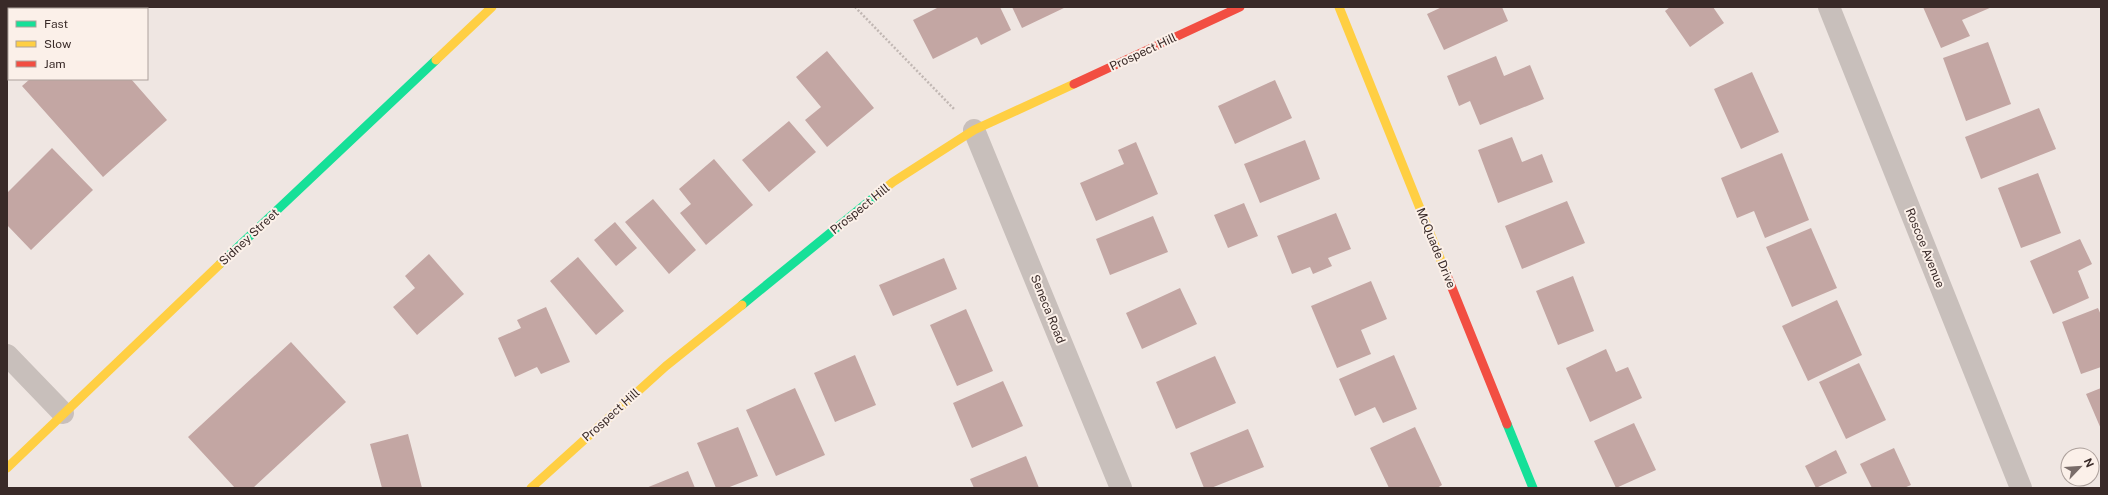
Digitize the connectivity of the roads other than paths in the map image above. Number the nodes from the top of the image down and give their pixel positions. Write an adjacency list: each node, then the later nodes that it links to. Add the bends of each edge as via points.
1 (492, 7): 7 (street, Sidney Street)
2 (1240, 7): 5 (street, Prospect Hill)
3 (1339, 7): 11 (street, McQuade Drive)
4 (1829, 7): 12 (street, Roscoe Avenue)
5 (974, 130): 9 (street, Prospect Hill, via 893,182 690,346); 10 (street, Seneca Road)
6 (7, 355): 7 (street)
7 (63, 413): 8 (street, Sidney Street)
8 (7, 468)
9 (531, 488)
10 (1121, 488)
11 (1533, 488)
12 (2021, 488)

